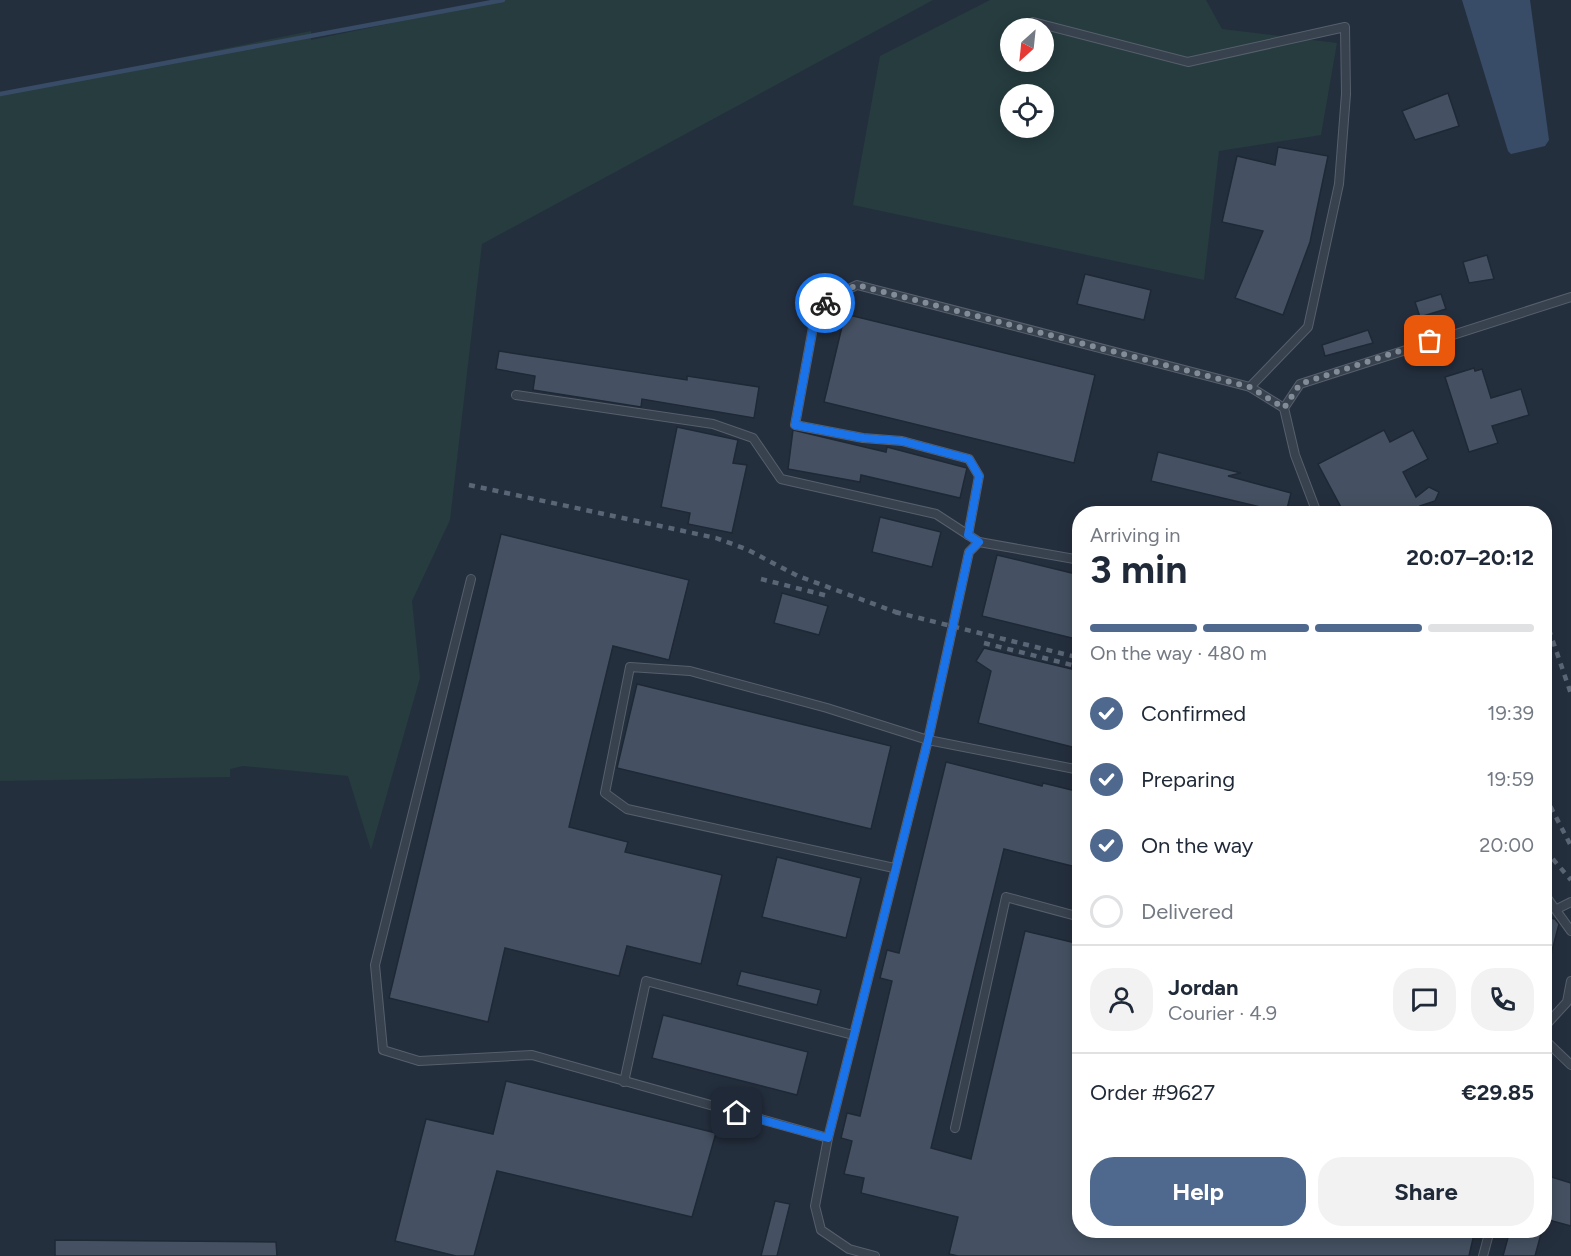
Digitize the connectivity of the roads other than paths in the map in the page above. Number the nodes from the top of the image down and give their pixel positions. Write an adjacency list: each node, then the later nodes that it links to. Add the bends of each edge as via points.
1 (1054, 27): 3 (lane, via 1188,62 1345,27 1346,94 1339,184 1308,327)
2 (1571, 297): 5 (lane, via 1300,384)
3 (1250, 387): 5 (lane); 7 (lane, via 857,285 828,299 814,322 795,425 902,441 969,459 979,476)
4 (516, 396): 7 (lane, via 713,424 753,438 781,479 936,514)
5 (1284, 408): 6 (lane, via 1295,455)
6 (1314, 506)
7 (968, 535): 8 (lane)
8 (979, 542): 9 (lane); 11 (lane, via 969,552)
9 (1072, 559)
10 (471, 579): 24 (lane, via 375,965 383,1050 419,1062 532,1055)
11 (928, 740): 12 (lane); 13 (lane); 13 (lane, via 690,671 630,666 605,793 627,809)
12 (1072, 768)
13 (894, 867): 21 (lane)
14 (1571, 902): 16 (lane)
15 (1552, 904): 16 (lane)
16 (1557, 909): 18 (lane)
17 (1072, 915): 25 (lane, via 1006,897)
18 (1571, 931)
19 (1571, 981): 20 (lane, via 1567,1002)
20 (1552, 1018)
21 (854, 1035): 24 (lane, via 646,981); 26 (lane)
22 (1552, 1047): 23 (lane)
23 (1571, 1065)
24 (624, 1082): 26 (lane)
25 (955, 1128)
26 (828, 1138): 28 (lane, via 815,1206 821,1230 849,1249)
27 (1488, 1238): 29 (lane)
28 (875, 1256)
29 (1484, 1256)

